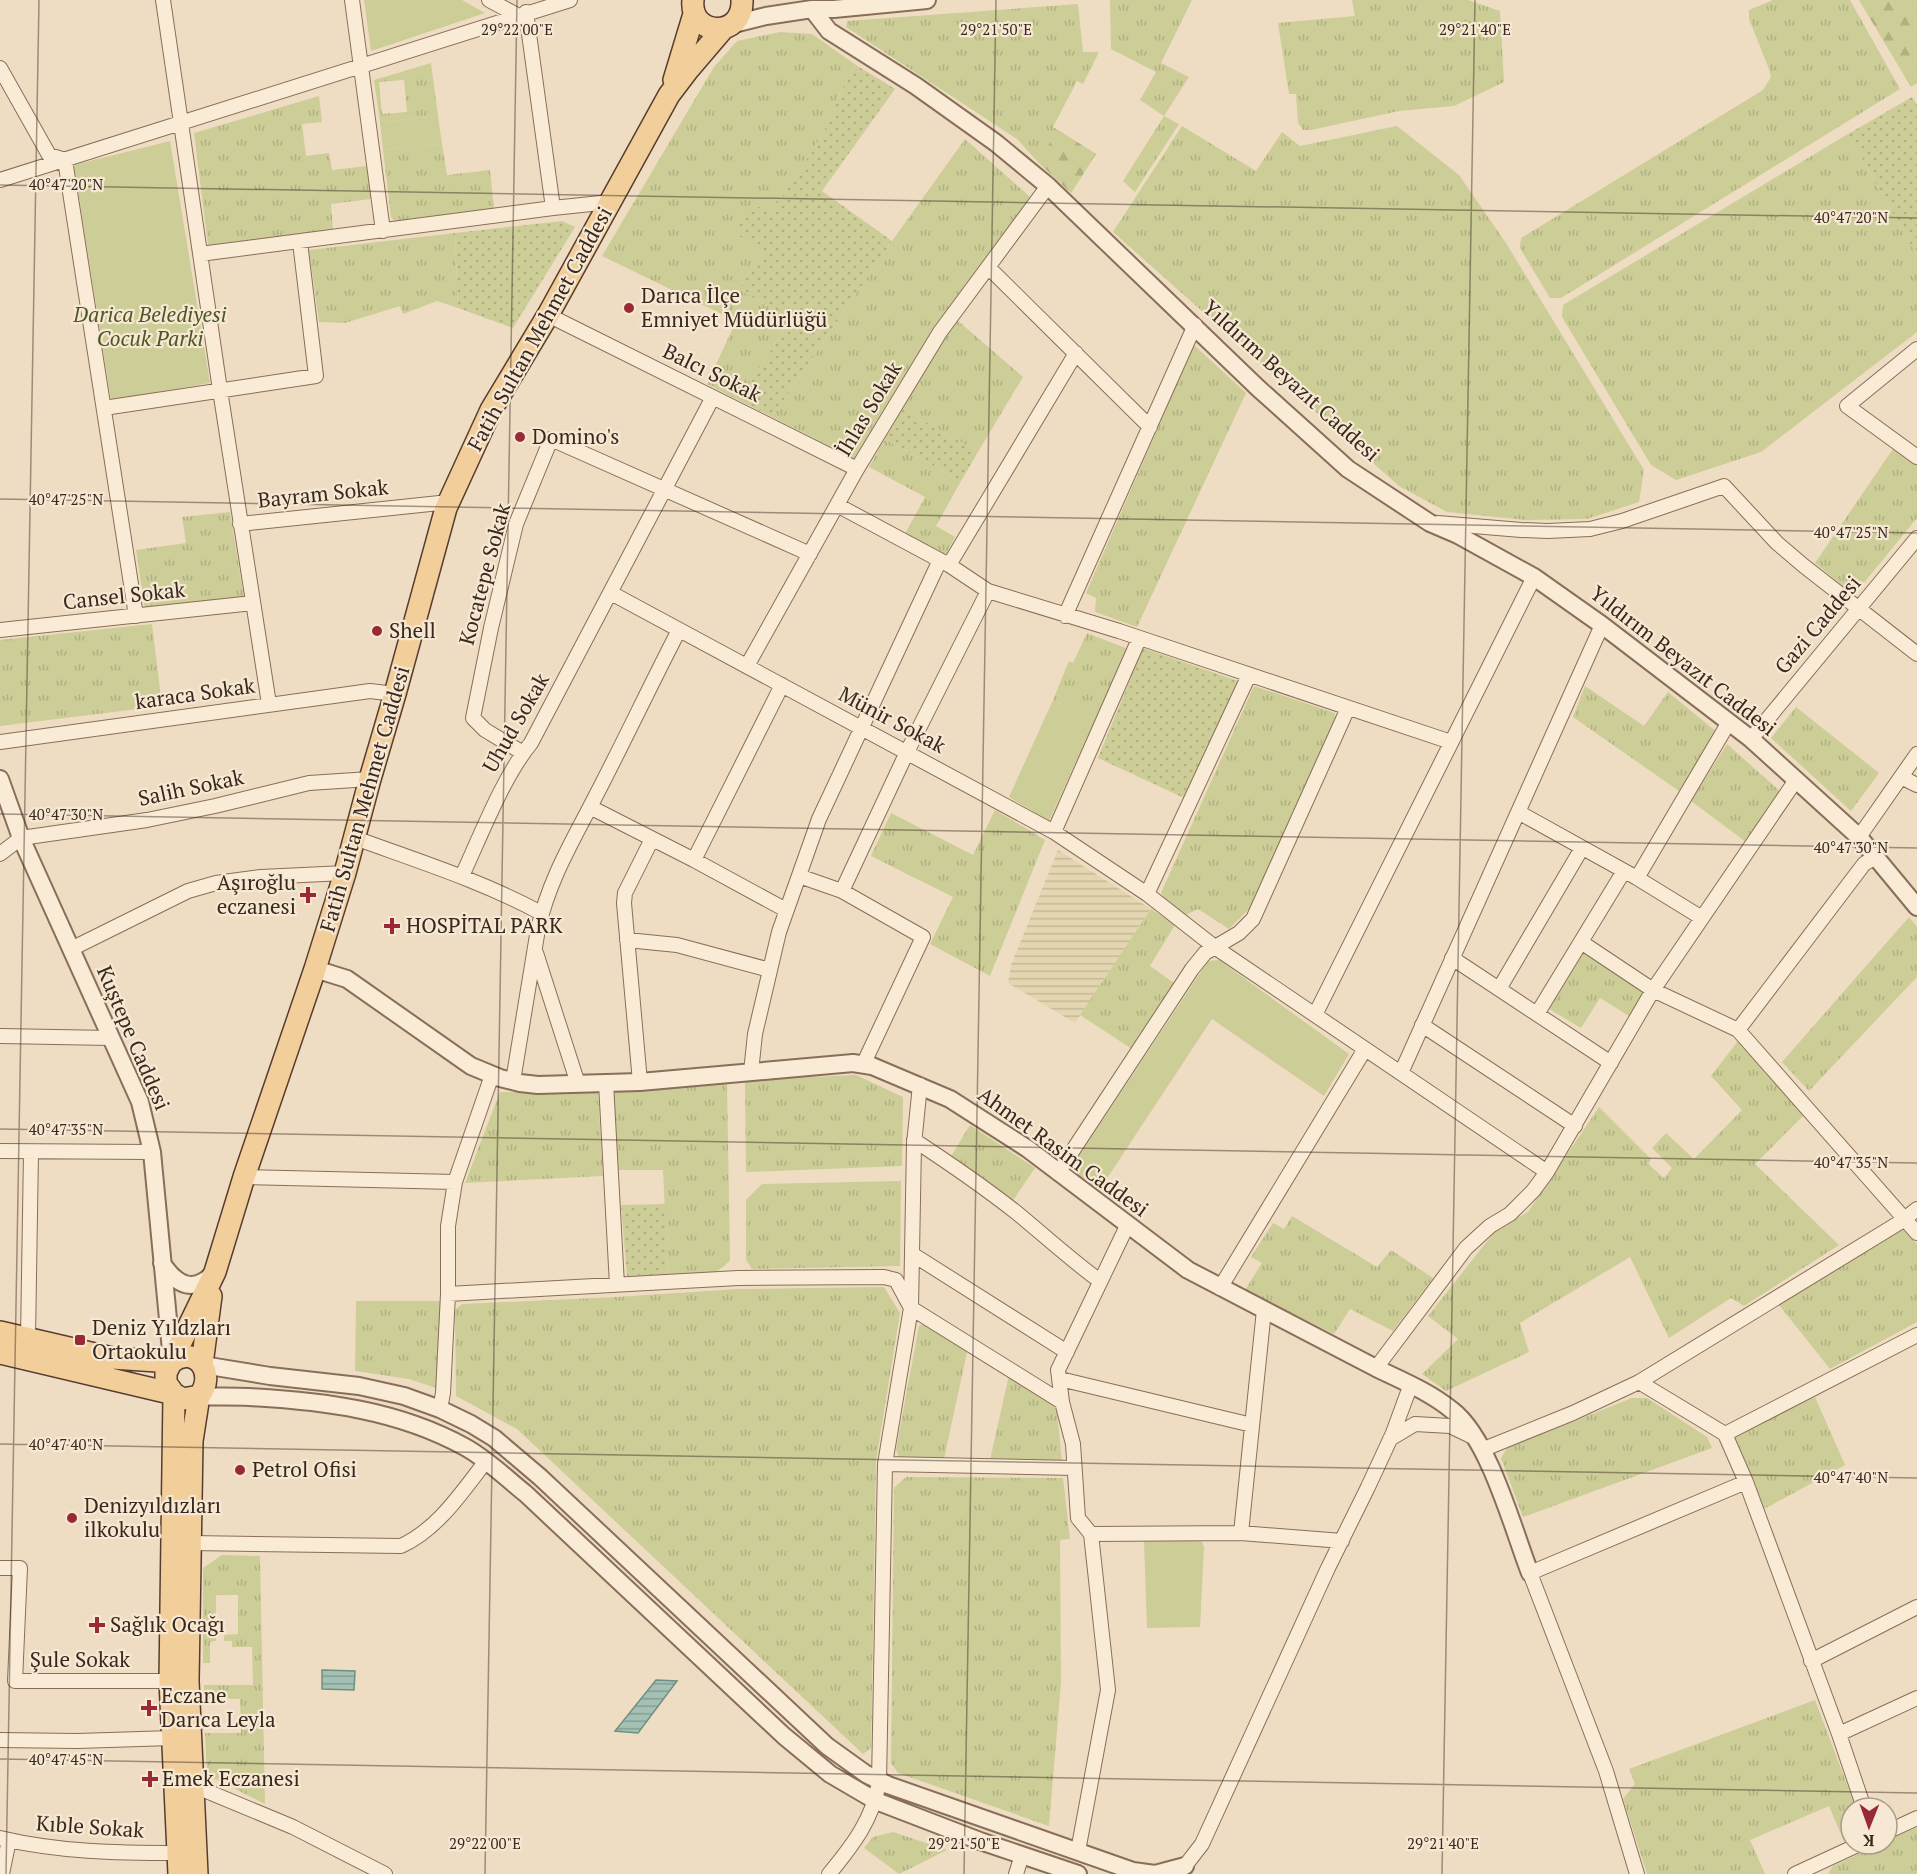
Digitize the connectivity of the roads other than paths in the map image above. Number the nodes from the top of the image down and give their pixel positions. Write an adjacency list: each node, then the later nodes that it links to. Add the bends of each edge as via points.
1 (163, 0): 15 (street)
2 (352, 0): 12 (street)
3 (489, 0): 10 (street)
4 (570, 0): 10 (street)
5 (741, 0): 11 (main road, Fatih Sultan Mehmet Caddesi, via 740,15)
6 (780, 0): 9 (street)
7 (927, 0): 9 (street)
8 (691, 5): 11 (main road, via 701,24); 14 (main road)
9 (812, 9): 11 (street); 18 (street, Yıldırım Beyazıt Caddesi, via 829,30 916,86)
10 (522, 14): 12 (street); 20 (street)
11 (727, 27): 14 (main road, Fatih Sultan Mehmet Caddesi)
12 (361, 65): 15 (street); 21 (street)
13 (0, 68): 16 (street, via 49,155)
14 (669, 95): 19 (main road, Fatih Sultan Mehmet Caddesi)
15 (181, 123): 16 (street); 23 (street)
16 (66, 160): 17 (street); 31 (street)
17 (0, 180)
18 (1048, 186): 24 (street, İhlas Sokak); 26 (street, Yıldırım Beyazıt Caddesi)
19 (610, 202): 20 (street); 25 (main road, Fatih Sultan Mehmet Caddesi)
20 (554, 208): 21 (street)
21 (383, 231): 22 (street)
22 (300, 242): 23 (street); 29 (street, via 316,376)
23 (200, 254): 29 (street)
24 (988, 267): 28 (street); 34 (street, İhlas Sokak, via 940,332)
25 (548, 315): 30 (street, Balcı Sokak); 36 (main road, Fatih Sultan Mehmet Caddesi, via 492,410)
26 (1195, 325): 32 (street); 38 (street, Yıldırım Beyazıt Caddesi, via 1348,469)
27 (1917, 350): 33 (street, via 1846,406)
28 (1076, 353): 32 (street); 42 (street)
29 (220, 390): 31 (street); 39 (street)
30 (713, 397): 34 (street, Balcı Sokak); 35 (street)
31 (104, 408): 48 (street)
32 (1150, 427): 49 (street)
33 (1917, 457)
34 (857, 469): 37 (street, İhlas Sokak)
35 (666, 490): 41 (street, Kocatepe Sokak); 45 (street); 67 (street, Kocatepe Sokak, via 552,439 516,524 473,718)
36 (449, 502): 39 (street, Bayram Sokak); 58 (main road, Fatih Sultan Mehmet Caddesi)
37 (837, 505): 41 (street, İhlas Sokak); 42 (street)
38 (1430, 523): 43 (street, Yıldırım Beyazıt Caddesi); 47 (street, via 1521,530 1590,529 1724,486 1777,543)
39 (240, 524): 46 (street, Bayram Sokak)
40 (1917, 538): 47 (street, Gazi Caddesi)
41 (810, 554): 55 (street, İhlas Sokak)
42 (944, 562): 44 (street); 62 (street)
43 (1534, 577): 50 (street, Yıldırım Beyazıt Caddesi); 65 (street)
44 (988, 591): 49 (street); 66 (street)
45 (611, 593): 52 (street, Münir Sokak); 67 (street, Uhud Sokak)
46 (253, 603): 48 (street, Cansel Sokak); 59 (street, Bayram Sokak)
47 (1859, 610): 54 (street); 63 (street, Gazi Caddesi)
48 (136, 616): 51 (street, Cansel Sokak)
49 (1065, 616): 53 (street)
50 (1602, 625): 61 (street, Yıldırım Beyazıt Caddesi); 75 (street)
51 (0, 630)
52 (679, 630): 55 (street, Münir Sokak); 74 (street)
53 (1139, 639): 56 (street); 76 (street)
54 (1917, 654)
55 (747, 666): 57 (street, Münir Sokak)
56 (1249, 675): 60 (street); 91 (street)
57 (782, 685): 62 (street, Münir Sokak); 84 (street)
58 (395, 694): 59 (street, karaca Sokak, via 370,692); 71 (main road, Fatih Sultan Mehmet Caddesi)
59 (269, 704): 64 (street, karaca Sokak)
60 (1348, 708): 65 (street); 99 (street, via 1253,919)
61 (1729, 722): 63 (street, Yıldırım Beyazıt Caddesi); 89 (street)
62 (861, 727): 66 (street, Münir Sokak); 88 (street, via 819,819)
63 (1751, 739): 72 (street, Yıldırım Beyazıt Caddesi)
64 (0, 742)
65 (1451, 742): 107 (street)
66 (907, 752): 76 (street, Münir Sokak); 90 (street)
67 (523, 753): 87 (street, Uhud Sokak)
68 (1917, 754): 69 (street)
69 (1901, 777): 73 (street); 77 (street)
70 (0, 779): 78 (street, Kuştepe Caddesi)
71 (370, 779): 78 (street, Salih Sokak, via 309,783 147,820); 79 (main road, Fatih Sultan Mehmet Caddesi)
72 (1796, 780): 77 (street, Yıldırım Beyazıt Caddesi); 95 (street)
73 (1917, 785)
74 (590, 807): 80 (street); 94 (street, via 567,847)
75 (1518, 812): 81 (street); 101 (street)
76 (1054, 832): 91 (street, Münir Sokak)
77 (1859, 837): 83 (street, Yıldırım Beyazıt Caddesi)
78 (21, 838): 82 (street); 100 (street, Kuştepe Caddesi)
79 (355, 838): 86 (main road, Fatih Sultan Mehmet Caddesi); 87 (street)
80 (651, 839): 84 (street); 96 (street, via 625,892)
81 (1582, 848): 85 (street); 104 (street)
82 (0, 854)
83 (1875, 857): 92 (street, Yıldırım Beyazıt Caddesi); 109 (street, via 1864,864)
84 (694, 860): 93 (street)
85 (1624, 871): 89 (street); 97 (street)
86 (345, 873): 100 (street, via 216,883 188,891); 102 (main road, Fatih Sultan Mehmet Caddesi)
87 (462, 876): 94 (street)
88 (799, 876): 90 (street); 93 (street)
89 (1637, 878): 95 (street)
90 (842, 891): 114 (street, via 923,937)
91 (1147, 894): 99 (street, Münir Sokak)
92 (1917, 907)
93 (786, 910): 103 (street)
94 (541, 913): 98 (street)
95 (1702, 918): 105 (street)
96 (627, 940): 103 (street, via 677,945); 119 (street)
97 (1581, 942): 105 (street); 106 (street)
98 (535, 948): 118 (street); 121 (street)
99 (1216, 948): 107 (street, Münir Sokak); 129 (street, via 1205,953 1192,969)
100 (71, 949): 111 (street, Kuştepe Caddesi)
101 (1452, 958): 104 (street); 108 (street)
102 (315, 969): 117 (street, Ahmet Rasim Caddesi, via 347,979 471,1066); 130 (main road, Fatih Sultan Mehmet Caddesi)
103 (770, 970): 115 (street, via 755,1034)
104 (1499, 989): 106 (street)
105 (1653, 990): 109 (street); 113 (street)
106 (1537, 1014): 113 (street)
107 (1315, 1015): 112 (street, Münir Sokak)
108 (1422, 1026): 116 (street); 123 (street)
109 (1738, 1030): 133 (street)
110 (0, 1036): 111 (street)
111 (111, 1038): 127 (street, Kuştepe Caddesi, via 140,1102)
112 (1365, 1048): 116 (street, Münir Sokak); 141 (street)
113 (1611, 1063): 123 (street)
114 (863, 1065): 115 (street, Ahmet Rasim Caddesi); 122 (street, Ahmet Rasim Caddesi)
115 (751, 1072): 119 (street, Ahmet Rasim Caddesi)
116 (1401, 1073): 128 (street, Münir Sokak)
117 (492, 1075): 118 (street, Ahmet Rasim Caddesi); 131 (street)
118 (513, 1081): 121 (street, Ahmet Rasim Caddesi)
119 (640, 1082): 120 (street, Ahmet Rasim Caddesi)
120 (606, 1083): 121 (street, Ahmet Rasim Caddesi); 140 (street)
121 (578, 1084)
122 (920, 1085): 124 (street); 129 (street, Ahmet Rasim Caddesi, via 982,1119)
123 (1575, 1126): 128 (street)
124 (914, 1140): 136 (street); 139 (street, via 971,1178)
125 (0, 1151): 126 (street)
126 (31, 1152): 127 (street); 147 (street)
127 (152, 1152): 137 (street, Kuştepe Caddesi)
128 (1547, 1172): 154 (street, via 1510,1214 1466,1248)
129 (1058, 1173): 134 (street, Ahmet Rasim Caddesi)
130 (244, 1177): 131 (street); 138 (main road, Fatih Sultan Mehmet Caddesi)
131 (455, 1182): 142 (street, via 448,1226)
132 (1917, 1209): 133 (street)
133 (1905, 1218): 135 (street); 156 (street)
134 (1127, 1226): 139 (street); 141 (street, Ahmet Rasim Caddesi)
135 (1917, 1233)
136 (912, 1254): 143 (street); 149 (street)
137 (162, 1263): 138 (street, via 184,1285 201,1284); 151 (street, Kuştepe Caddesi, via 170,1333)
138 (215, 1272): 148 (main road, Fatih Sultan Mehmet Caddesi); 151 (main road, Fatih Sultan Mehmet Caddesi)
139 (1100, 1281): 149 (street)
140 (617, 1285): 142 (street); 143 (street, via 738,1278 884,1277 896,1280)
141 (1220, 1288): 144 (street, Ahmet Rasim Caddesi)
142 (448, 1294): 161 (street)
143 (911, 1308): 158 (street); 168 (street)
144 (1264, 1310): 154 (street, Ahmet Rasim Caddesi); 162 (street)
145 (0, 1332): 147 (main road)
146 (1917, 1335): 163 (street)
147 (28, 1338): 151 (main road, via 112,1358)
148 (204, 1341): 152 (main road, Fatih Sultan Mehmet Caddesi); 153 (street, via 212,1357)
149 (1067, 1352): 155 (street, via 1058,1370)
150 (0, 1353): 159 (main road, via 142,1387)
151 (163, 1361): 152 (main road, via 186,1357); 159 (main road)
152 (202, 1365): 153 (street); 160 (main road, Fatih Sultan Mehmet Caddesi, via 207,1381)
153 (224, 1367): 161 (street, via 369,1388)
154 (1376, 1368): 157 (street, Ahmet Rasim Caddesi)
155 (1059, 1379): 158 (street); 162 (street)
156 (1639, 1382): 163 (street); 166 (street, via 1572,1413)
157 (1411, 1384): 164 (street); 166 (street, Ahmet Rasim Caddesi, via 1455,1412)
158 (1062, 1402): 169 (street)
159 (173, 1405): 160 (main road, via 183,1399); 165 (main road)
160 (197, 1406): 165 (main road, Fatih Sultan Mehmet Caddesi); 167 (street, via 223,1397 291,1401 378,1413 439,1434)
161 (440, 1409): 184 (street, via 494,1438 540,1477 827,1746)
162 (1252, 1425): 171 (street)
163 (1725, 1434): 170 (street)
164 (1390, 1439): 166 (street, via 1415,1424 1450,1426); 173 (street)
165 (183, 1441): 174 (main road); 179 (main road)
166 (1480, 1444): 176 (street, Ahmet Rasim Caddesi)
167 (486, 1461): 174 (street, via 448,1510 401,1546); 187 (street, via 784,1736 830,1774)
168 (885, 1464): 169 (street); 184 (street)
169 (1074, 1468): 172 (street, via 1078,1518)
170 (1746, 1482): 176 (street); 178 (street)
171 (1240, 1533): 172 (street); 173 (street)
172 (1091, 1534): 191 (street, via 1108,1690)
173 (1342, 1541): 195 (street, via 1202,1844)
174 (190, 1543): 185 (main road, via 188,1681)
175 (0, 1568): 179 (street, Şule Sokak, via 20,1568 15,1681)
176 (1530, 1573): 203 (street, via 1606,1771)
177 (1917, 1607): 178 (street)
178 (1811, 1661): 181 (street)
179 (170, 1682): 182 (main road)
180 (1917, 1698): 181 (street)
181 (1839, 1734): 186 (street)
182 (172, 1738): 183 (street); 192 (main road)
183 (0, 1740)
184 (879, 1782): 187 (street); 191 (street)
185 (192, 1785): 198 (main road); 199 (street, via 293,1827)
186 (1860, 1796)
187 (876, 1801): 194 (street); 200 (street, via 855,1843)
188 (1917, 1818): 189 (street)
189 (1899, 1826)
190 (5, 1839): 192 (street, Kıble Sokak, via 95,1853); 196 (street)
191 (1078, 1851): 195 (street, via 1147,1874)
192 (177, 1853): 197 (main road)
193 (1839, 1854): 204 (street)
194 (1022, 1855): 201 (street); 202 (street)
195 (1183, 1870)
196 (2, 1874)
197 (179, 1874)
198 (196, 1874)
199 (385, 1874)
200 (829, 1874)
201 (1016, 1874)
202 (1078, 1874)
203 (1637, 1874)
204 (1796, 1874)

